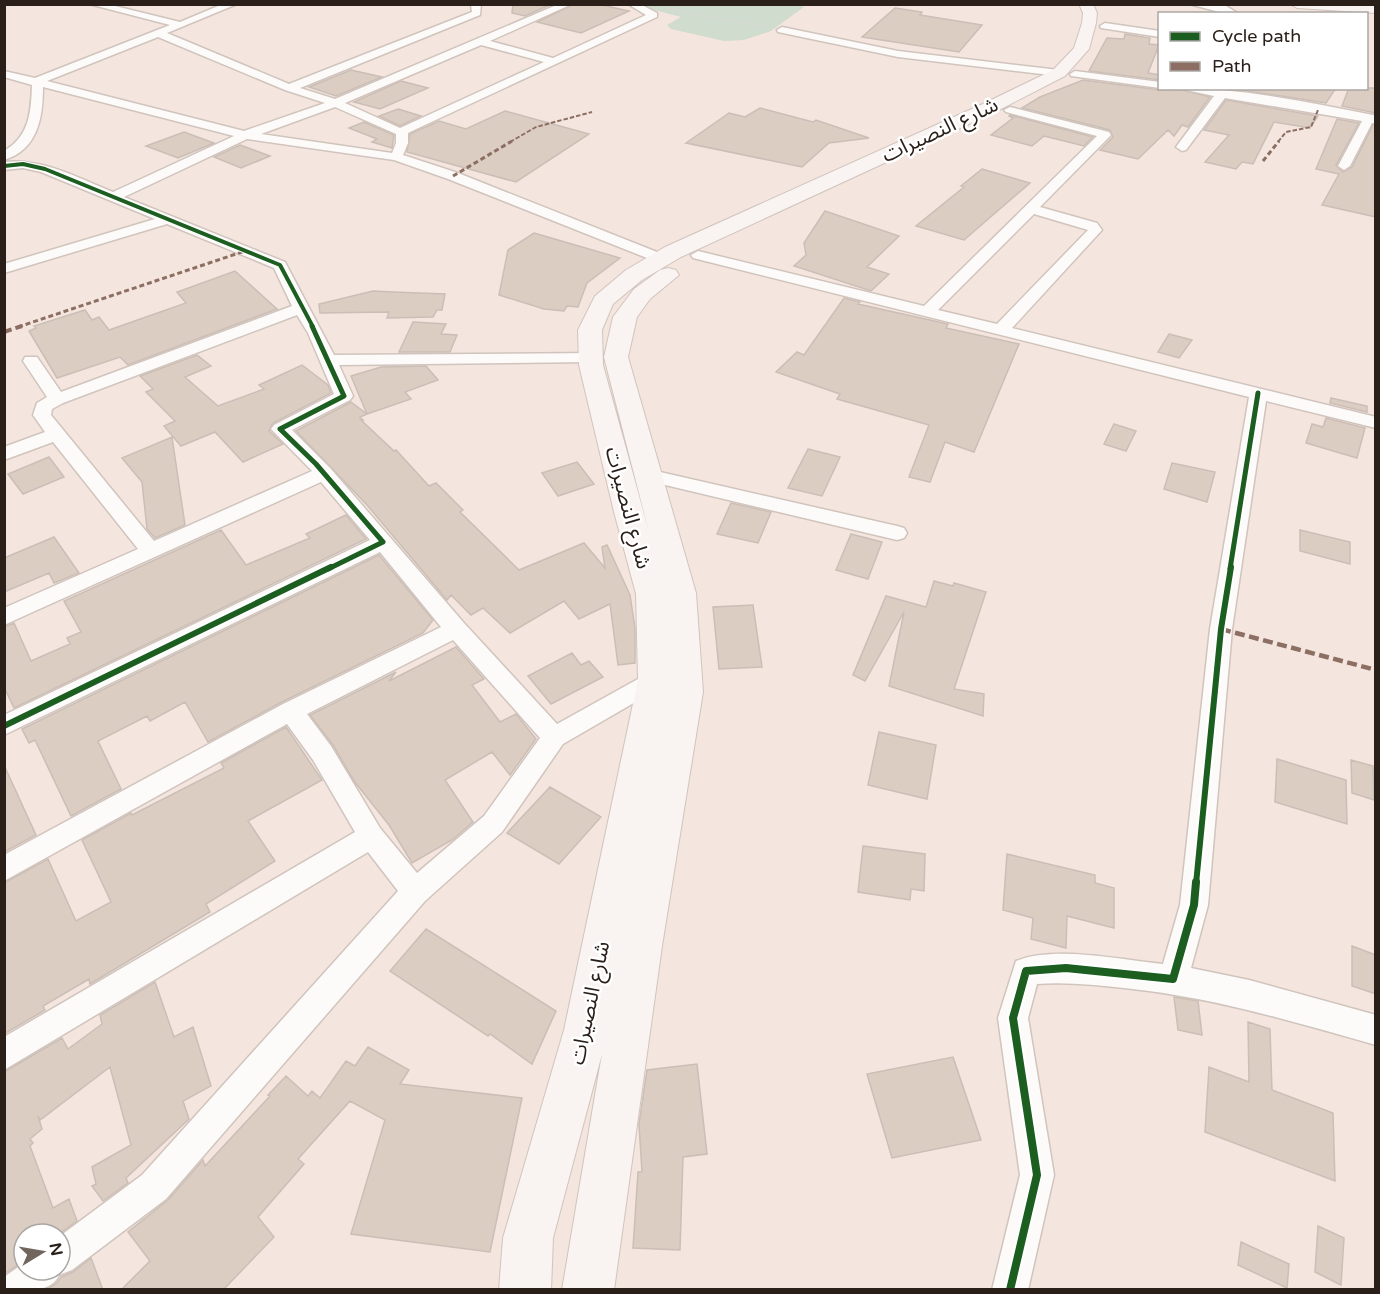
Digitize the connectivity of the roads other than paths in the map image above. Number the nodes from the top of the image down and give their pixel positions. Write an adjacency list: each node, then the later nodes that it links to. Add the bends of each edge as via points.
1 (93, 4): 11 (street)
2 (233, 4): 11 (street)
3 (476, 4): 21 (street, via 477,13)
4 (568, 4): 15 (street)
5 (632, 4): 16 (street, via 654,15)
6 (1193, 4): 10 (street)
7 (1297, 4): 8 (main road)
8 (1376, 9)
9 (1090, 10): 13 (street); 18 (main road, شارع النصيرات, via 1091,58)
10 (1231, 12)
11 (182, 25): 14 (street)
12 (782, 30): 18 (street, via 898,54)
13 (1158, 33)
14 (160, 34): 19 (street); 21 (street)
15 (479, 41): 16 (street); 24 (street)
16 (554, 62): 27 (street)
17 (4, 74): 19 (street)
18 (1067, 74): 20 (street); 25 (main road, شارع النصيرات, via 1056,88); 38 (main road, شارع النصيرات)
19 (38, 81): 28 (street); 30 (street, via 37,117 31,136)
20 (1158, 85)
21 (289, 88): 24 (street)
22 (1192, 90): 23 (street)
23 (1221, 95): 26 (street); 29 (street)
24 (336, 103): 27 (street); 28 (street)
25 (1010, 111): 35 (street, via 1105,135); 37 (main road, شارع النصيرات)
26 (1372, 119): 33 (street)
27 (402, 132): 31 (street)
28 (245, 135): 31 (street); 34 (street)
29 (1182, 147)
30 (4, 156)
31 (396, 157): 38 (street)
32 (4, 166): 34 (street, via 23,164 45,169)
33 (1344, 166)
34 (113, 197): 36 (street)
35 (1033, 208): 41 (street); 42 (street, via 1095,230)
36 (165, 220): 39 (street); 40 (street, via 280,265)
37 (698, 255): 41 (street); 52 (main road, شارع النصيرات, via 642,294 625,317 616,357)
38 (662, 259): 43 (main road, شارع النصيرات, via 634,275 603,302 590,330)
39 (4, 269)
40 (301, 308): 44 (street); 47 (street)
41 (928, 311): 42 (street)
42 (1002, 329): 46 (street)
43 (590, 357): 44 (street); 58 (main road, شارع النصيرات, via 652,594)
44 (327, 360): 51 (street, via 344,396 280,429)
45 (31, 361): 47 (street)
46 (1258, 393): 48 (street); 65 (street, via 1221,630 1194,905)
47 (57, 399): 49 (street, via 43,407 42,415)
48 (1376, 423)
49 (56, 434): 50 (street); 55 (street)
50 (4, 453)
51 (324, 473): 54 (street); 55 (street)
52 (647, 475): 53 (street); 70 (main road, شارع النصيرات, via 680,593 686,692 641,946)
53 (897, 533)
54 (383, 542): 57 (street); 60 (street)
55 (151, 551): 56 (street)
56 (4, 616)
57 (456, 629): 59 (street); 61 (street)
58 (655, 680): 61 (street); 69 (main road, شارع النصيرات, via 586,1030 528,1238)
59 (291, 711): 62 (street, via 322,753); 63 (street)
60 (4, 726)
61 (554, 737): 64 (street, via 493,824)
62 (371, 836): 64 (street); 67 (street)
63 (4, 869)
64 (415, 892): 68 (street, via 154,1187)
65 (1173, 979): 66 (street, via 1249,994); 71 (street, via 1066,968 1026,971 1013,1018 1037,1175)
66 (1376, 1030)
67 (4, 1055)
68 (72, 1249)
69 (525, 1290)
70 (588, 1290)
71 (1010, 1290)

